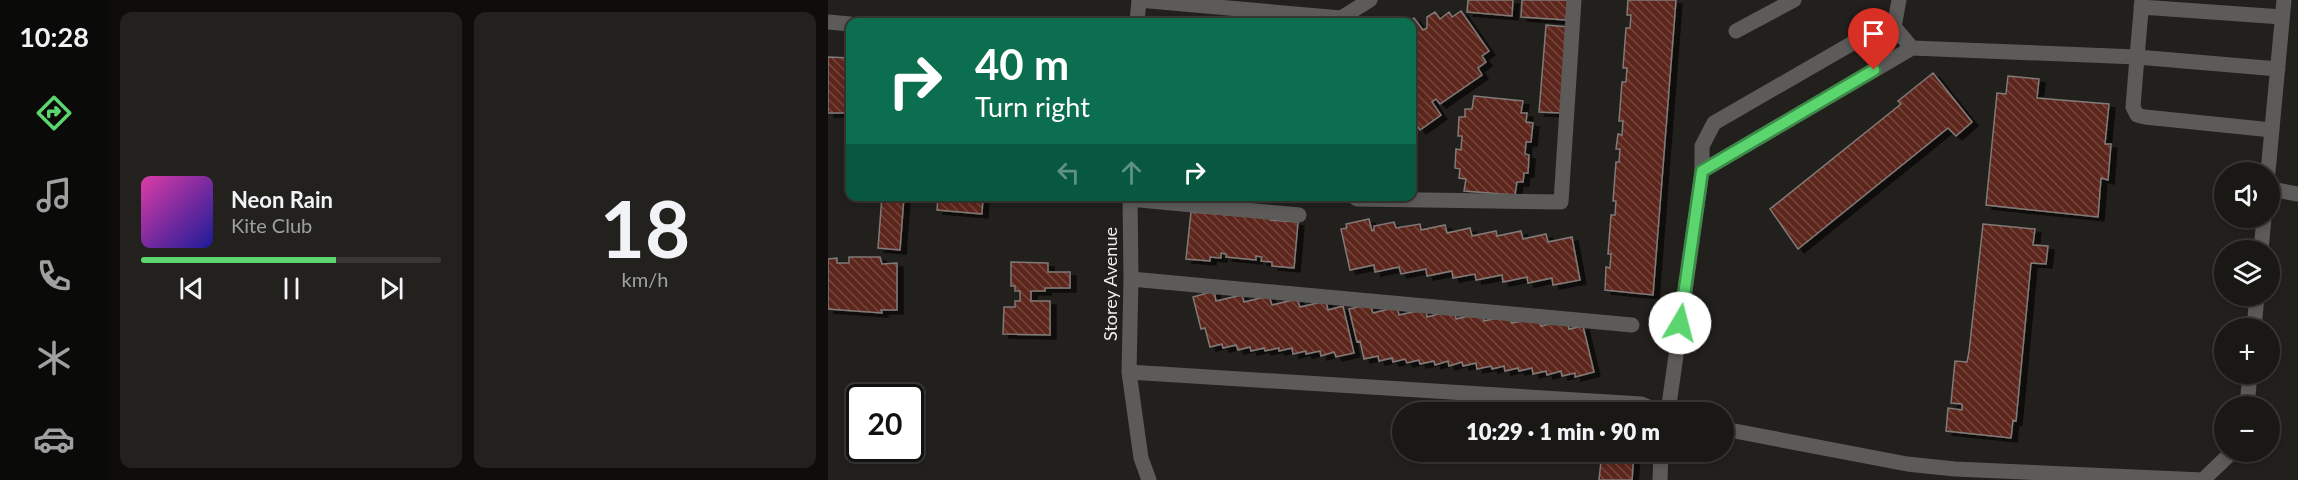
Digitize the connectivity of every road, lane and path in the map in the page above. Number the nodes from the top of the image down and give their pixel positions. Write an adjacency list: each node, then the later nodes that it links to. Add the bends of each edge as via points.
1 (1139, 0): 9 (street); 10 (street)
2 (1370, 0): 11 (street)
3 (1574, 0): 24 (street, via 1561,202)
4 (1794, 0): 15 (street)
5 (1899, 0): 14 (street)
6 (2284, 0): 8 (street)
7 (2142, 3): 8 (street); 17 (street)
8 (2282, 17): 18 (street)
9 (1137, 18)
10 (1321, 18)
11 (1344, 18)
12 (828, 22): 13 (street)
13 (846, 24)
14 (1894, 27): 16 (street); 21 (street, via 1876,29 1714,123 1702,146)
15 (1736, 31)
16 (1912, 48): 17 (street); 21 (street)
17 (2137, 57): 18 (street); 19 (street, via 2133,107 2137,115)
18 (2278, 69): 19 (street)
19 (2272, 130): 20 (street)
20 (2269, 162)
21 (1702, 171): 33 (street)
22 (2280, 191): 23 (street)
23 (2298, 195)
24 (1416, 200)
25 (1130, 201): 29 (street, Storey Avenue)
26 (1193, 201): 27 (street)
27 (1235, 203): 28 (street)
28 (1299, 215)
29 (1131, 279): 30 (street); 31 (street, Storey Avenue)
30 (1632, 325)
31 (1129, 372): 32 (street); 38 (street, Storey Avenue)
32 (1609, 402)
33 (1669, 402)
34 (1734, 431): 37 (street)
35 (1660, 462): 39 (street)
36 (2222, 462): 37 (street, via 2203,480)
37 (1953, 475)
38 (1149, 480)
39 (1659, 480)

